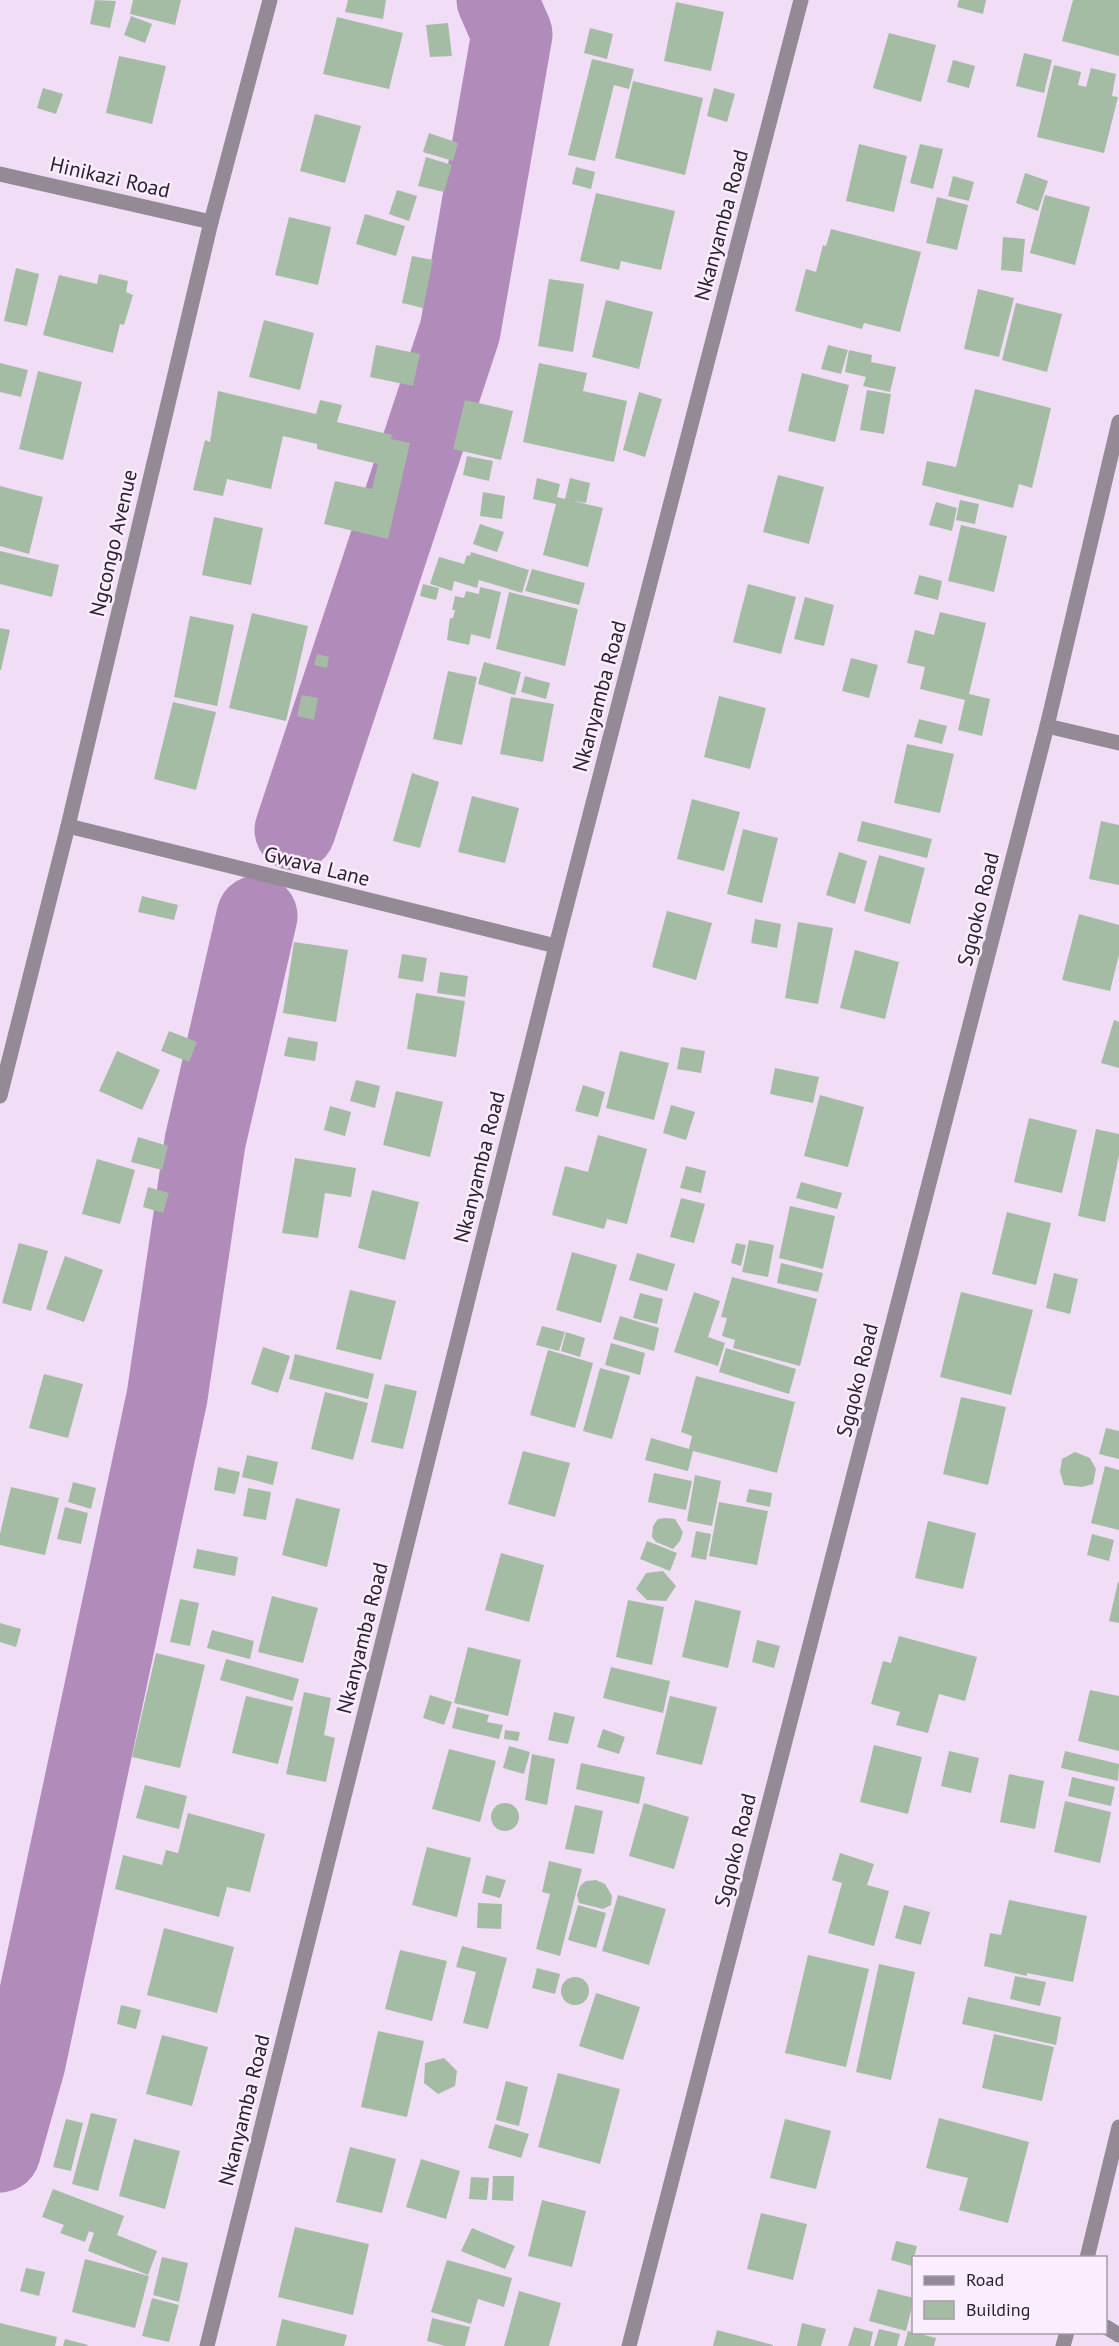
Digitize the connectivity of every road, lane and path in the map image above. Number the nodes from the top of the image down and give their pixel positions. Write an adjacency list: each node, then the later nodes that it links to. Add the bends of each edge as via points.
1 (270, 0): 4 (street, Ngcongo Avenue)
2 (801, 0): 9 (street, Nkanyamba Road)
3 (0, 174): 4 (street, Hinikazi Road)
4 (211, 222): 8 (street, Ngcongo Avenue)
5 (1119, 422): 6 (street, Sgqoko Road)
6 (1047, 726): 7 (street); 14 (street, Sgqoko Road)
7 (1119, 743)
8 (68, 826): 9 (street, Gwava Lane); 10 (street, Ngcongo Avenue)
9 (556, 946): 13 (street, Nkanyamba Road)
10 (0, 1096)
11 (1119, 2127): 12 (street)
12 (1087, 2256)
13 (207, 2346)
14 (629, 2346)

